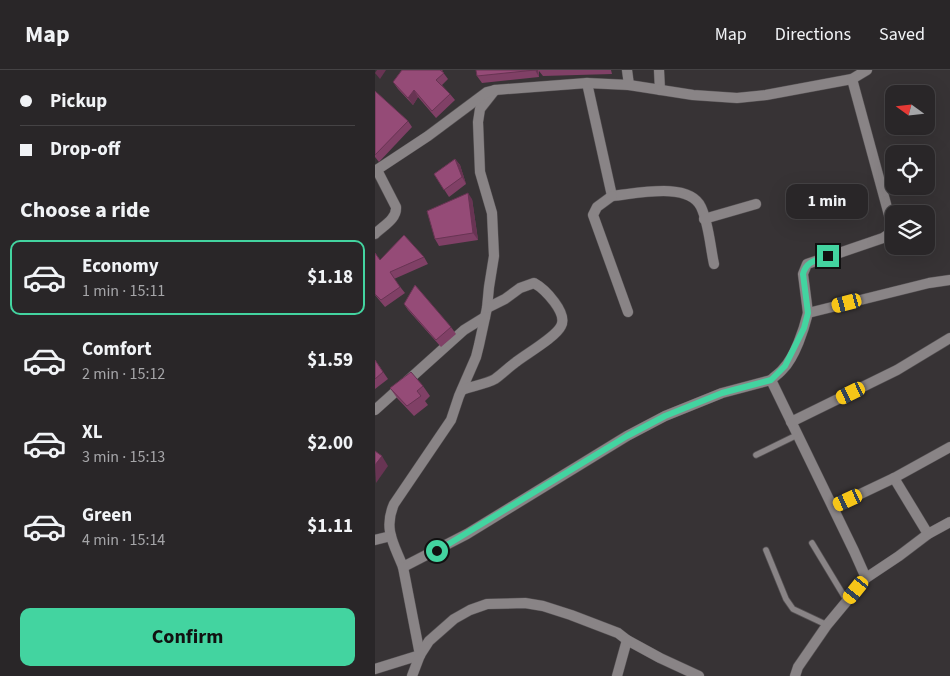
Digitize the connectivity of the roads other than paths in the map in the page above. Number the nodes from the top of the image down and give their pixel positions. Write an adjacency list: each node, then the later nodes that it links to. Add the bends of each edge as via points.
1 (627, 70): 6 (street)
2 (659, 70): 8 (street)
3 (867, 70): 4 (street)
4 (852, 79): 8 (street, via 737,98); 18 (street, via 892,232 807,264 803,274)
5 (587, 83): 6 (street); 7 (street); 10 (street)
6 (629, 85): 8 (street)
7 (495, 90): 9 (street, via 487,92); 17 (street, via 480,109 478,129 481,172 494,223 494,256)
8 (660, 90)
9 (376, 171): 13 (street, via 396,211 394,217)
10 (612, 196): 12 (street, via 668,191 685,193 699,203); 16 (street, via 597,207 593,215)
11 (756, 204): 12 (street)
12 (704, 219): 14 (street)
13 (375, 234)
14 (714, 264)
15 (950, 280): 18 (street)
16 (628, 312)
17 (486, 313): 21 (street, via 476,357); 21 (street, via 520,288 534,284 547,292 562,316 562,323 550,338 494,379); 22 (street)
18 (808, 313): 20 (street, via 788,362)
19 (950, 338): 23 (street, via 897,370)
20 (771, 380): 23 (street); 35 (street, via 722,393 665,416 467,534)
21 (462, 390): 31 (street, via 451,420 395,504 388,524)
22 (375, 410)
23 (791, 422): 24 (street)
24 (797, 435): 26 (lane); 28 (street)
25 (950, 447): 27 (street)
26 (755, 455)
27 (894, 478): 28 (street); 30 (street)
28 (833, 507): 36 (street)
29 (950, 522): 30 (street)
30 (928, 534): 36 (street)
31 (391, 536): 32 (street); 35 (street)
32 (375, 540)
33 (812, 544): 37 (lane)
34 (766, 550): 38 (lane, via 793,609)
35 (403, 567): 40 (street)
36 (866, 578): 37 (street)
37 (847, 601): 38 (street)
38 (827, 625): 45 (street)
39 (627, 640): 40 (street, via 618,633 543,606 487,604 470,610 435,634); 43 (street); 44 (street)
40 (420, 655): 41 (street); 42 (street)
41 (375, 669)
42 (412, 676)
43 (617, 676)
44 (699, 676)
45 (795, 676)

